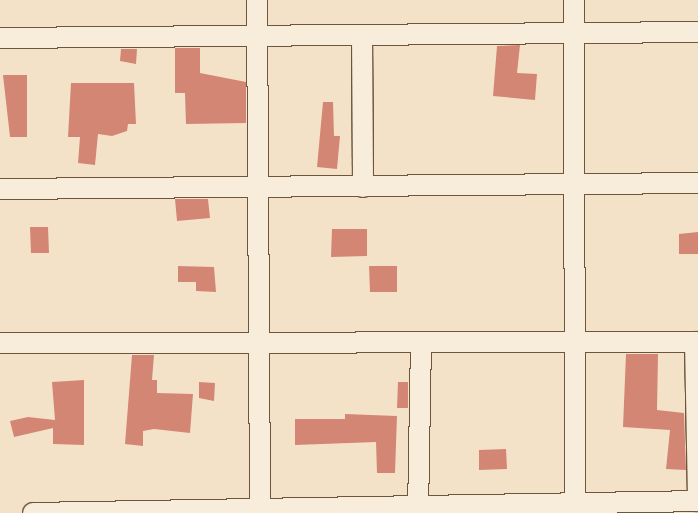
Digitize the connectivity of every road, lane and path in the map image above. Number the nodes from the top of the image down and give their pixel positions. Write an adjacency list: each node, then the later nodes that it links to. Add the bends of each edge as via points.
1 (257, 0): 6 (street)
2 (574, 0): 4 (street)
3 (698, 32): 4 (street)
4 (574, 34): 5 (street); 9 (street)
5 (362, 35): 6 (street); 10 (street)
6 (258, 36): 7 (street); 11 (street)
7 (0, 38)
8 (698, 183): 9 (street)
9 (573, 185): 10 (street); 15 (street)
10 (363, 187): 11 (street)
11 (257, 188): 12 (street); 17 (street)
12 (0, 189)
13 (0, 342): 17 (street)
14 (696, 342): 15 (street); 18 (street)
15 (576, 343): 16 (street); 20 (street)
16 (421, 344): 17 (street); 19 (street)
17 (257, 345): 21 (street)
18 (698, 501): 20 (street)
19 (418, 509): 20 (street); 21 (street)
20 (575, 509)
21 (260, 510): 22 (street)
22 (32, 513)

